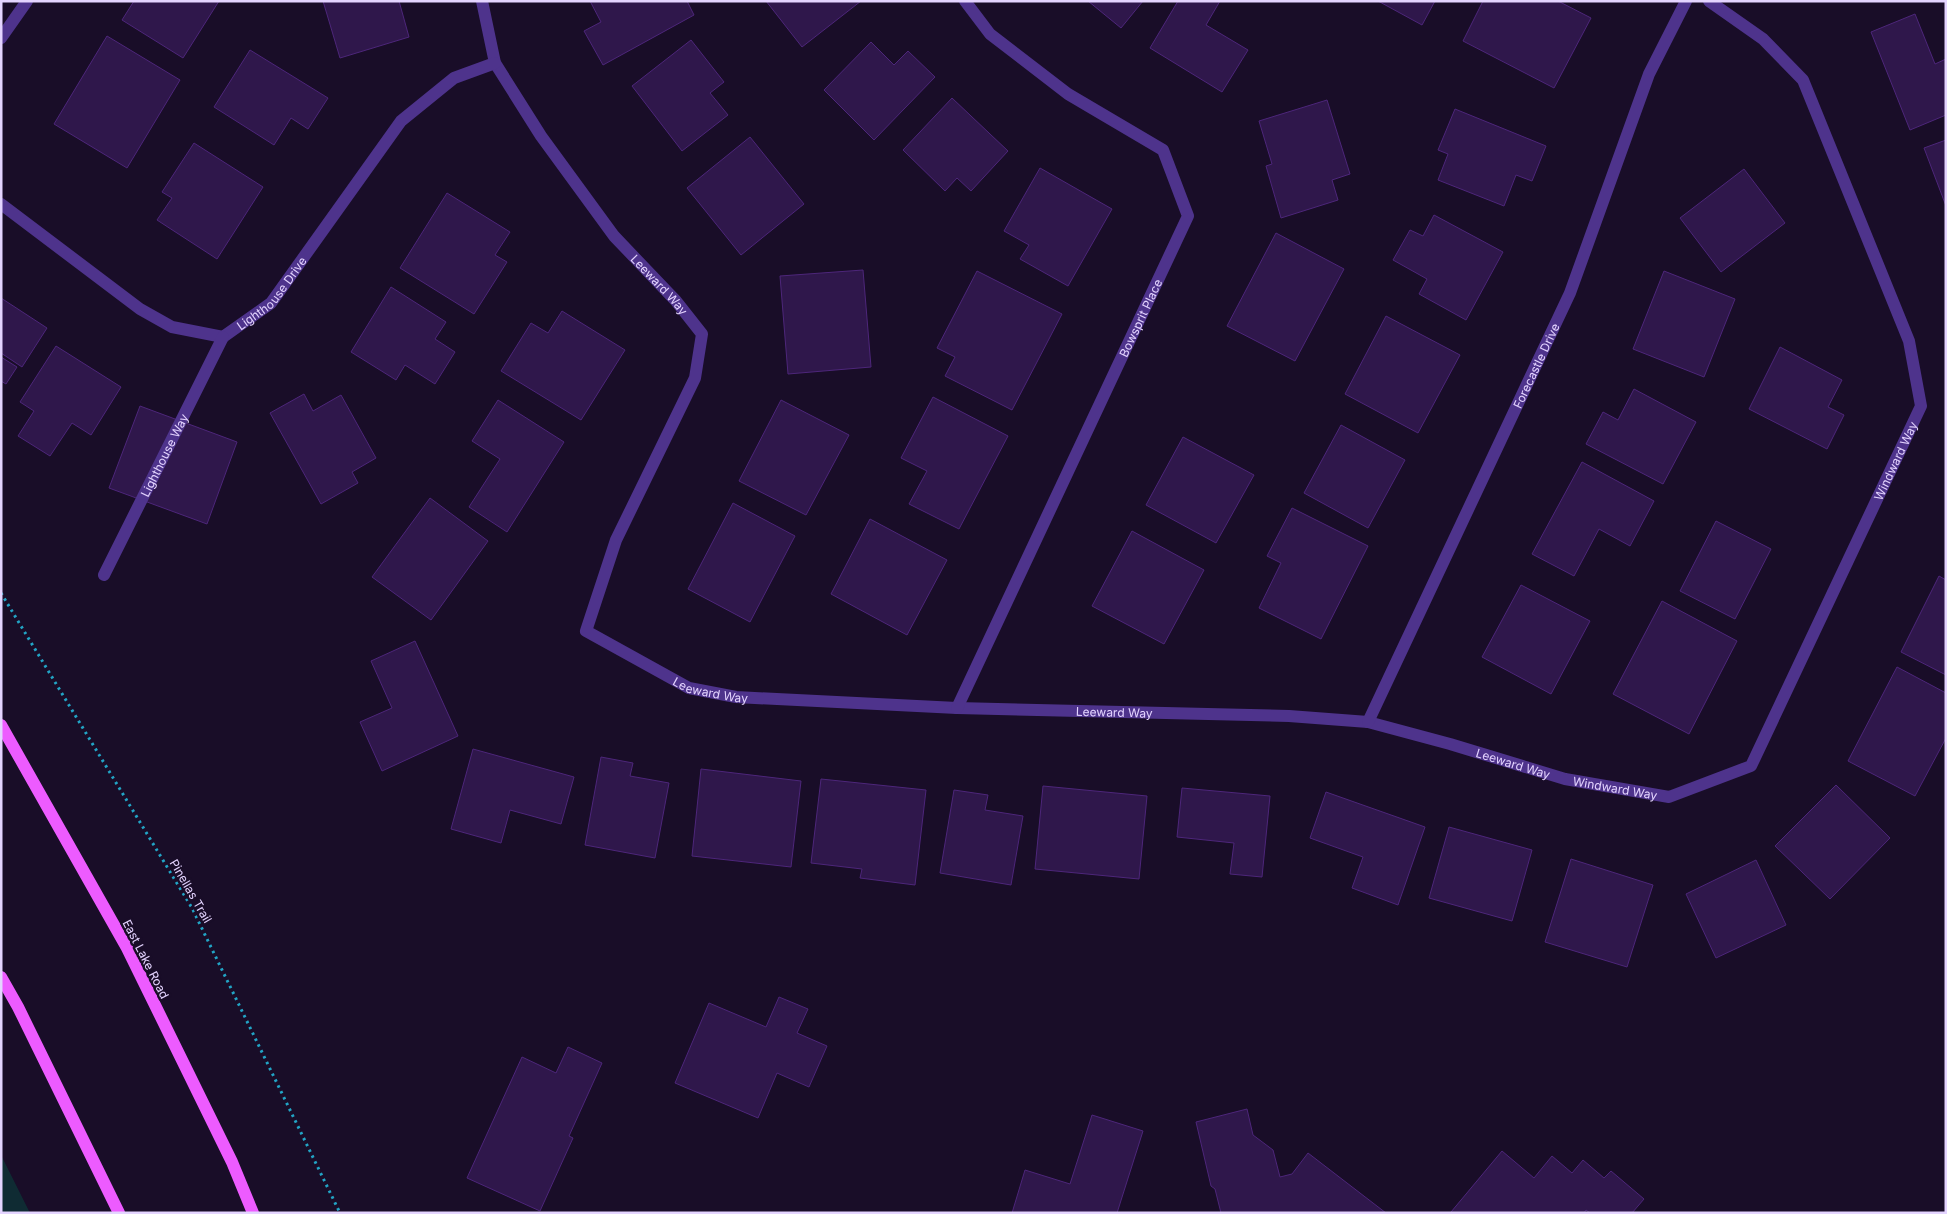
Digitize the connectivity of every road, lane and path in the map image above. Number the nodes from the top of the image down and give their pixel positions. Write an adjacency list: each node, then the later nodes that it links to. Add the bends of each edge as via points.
1 (27, 1): 6 (street)
2 (482, 1): 7 (street, Leeward Way)
3 (965, 1): 12 (street, Bowsprit Place, via 990,34 1068,94 1163,150 1188,216)
4 (1686, 1): 13 (street, Forecastle Drive, via 1649,74 1570,293)
5 (1709, 1): 15 (street, Windward Way, via 1763,39 1803,80 1909,341 1921,406 1750,766 1669,797)
6 (1, 38)
7 (495, 63): 9 (street, Lighthouse Drive, via 454,78 401,121 271,303); 12 (street, Leeward Way, via 541,136 614,236 676,301 702,334 695,378 616,540 586,631 689,688 736,697)
8 (1, 204): 9 (street, Lighthouse Drive, via 140,309 172,327)
9 (223, 336): 10 (street, Lighthouse Way)
10 (104, 575)
11 (1, 593): 19 (path, Pinellas Trail, via 192,908)
12 (957, 708): 13 (street, Leeward Way, via 1289,716)
13 (1368, 722): 15 (street, Leeward Way)
14 (1, 724): 18 (main road, East Lake Road, via 127,948 232,1162)
15 (1566, 779)
16 (1, 977): 17 (main road)
17 (119, 1213)
18 (253, 1213)
19 (340, 1213)

